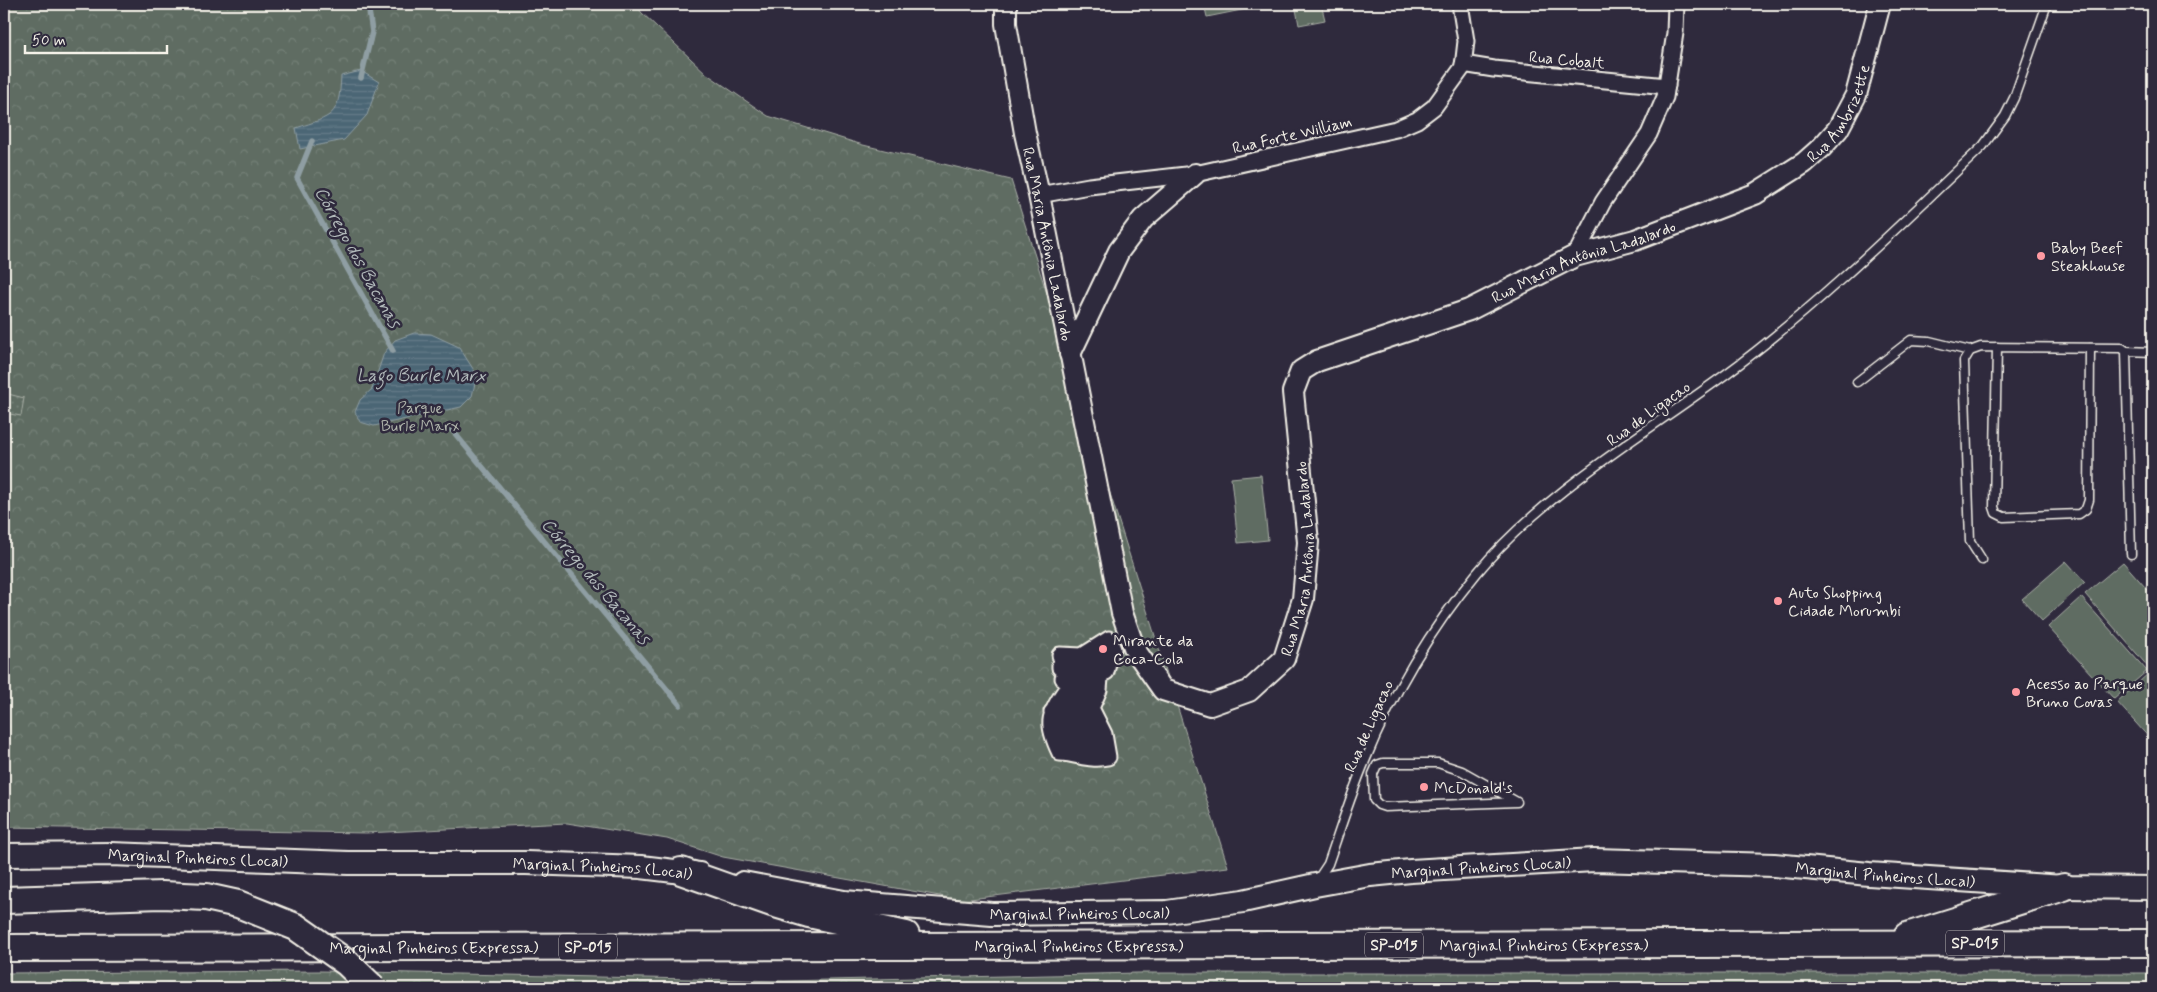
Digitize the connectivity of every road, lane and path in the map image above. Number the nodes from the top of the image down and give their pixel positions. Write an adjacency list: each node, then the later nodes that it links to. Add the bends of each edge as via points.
1 (1006, 4): 10 (street, Rua Maria Antônia Ladalardo, via 1009,42)
2 (1460, 4): 6 (street, Rua Forte William, via 1466,42)
3 (1676, 4): 7 (street)
4 (1880, 4): 9 (street, Rua Ambrizette, via 1856,95 1838,129 1804,163)
5 (2048, 4): 26 (lane, Rua de Ligacao, via 2014,98 1983,146 1818,301 1726,374 1562,493 1478,571 1443,617 1396,694 1365,760 1328,864)
6 (1463, 64): 7 (street, Rua Cobalt); 8 (street, Rua Forte William, via 1434,107 1417,120 1396,129)
7 (1667, 86): 11 (street, via 1649,134 1603,202)
8 (1195, 174): 10 (street, Rua Forte William); 17 (street, via 1143,220 1119,251)
9 (1754, 194): 11 (street, Rua Maria Antônia Ladalardo, via 1644,237)
10 (1039, 195): 17 (street, Rua Maria Antônia Ladalardo)
11 (1575, 256): 17 (street, Rua Maria Antônia Ladalardo, via 1469,310 1325,358 1301,371 1293,392 1308,542 1303,599 1284,659 1249,691 1210,705 1163,690 1135,650 1122,613)
12 (1997, 347): 13 (lane); 13 (lane, via 1994,507 1996,513 2004,517 2079,514 2086,510 2089,500); 14 (lane)
13 (2090, 348): 15 (lane, via 2122,348)
14 (1970, 351): 18 (lane, via 1911,340); 20 (lane, via 1964,361 1970,541)
15 (2126, 351): 16 (lane); 19 (lane)
16 (2153, 352)
17 (1070, 354)
18 (1857, 382)
19 (2132, 554)
20 (1982, 560)
21 (1060, 655): 22 (street, via 1082,656 1109,639 1113,649 1080,666 1060,663 1060,668 1087,667 1110,656 1106,672 1063,678 1069,687 1089,687 1100,678 1091,708 1104,734 1108,757 1093,760 1060,753 1051,734)
22 (1064, 712): 22 (street, via 1062,744 1089,752 1100,747 1091,733 1087,717 1092,695 1073,693 1060,712 1070,740 1081,746 1088,741 1082,732 1086,711 1082,699)
23 (1516, 802): 23 (lane, via 1462,770 1438,763 1383,763 1377,765 1373,774 1374,800 1379,805)
24 (4, 854): 25 (main road, Marginal Pinheiros (Local), via 111,854 348,863 526,863)
25 (681, 871): 26 (main road, Marginal Pinheiros (Local), via 844,902 992,914 1167,912 1242,901); 32 (highway, via 809,914)
26 (1315, 884): 27 (main road, Marginal Pinheiros (Local), via 1411,871 1594,860 1774,865)
27 (2064, 887): 28 (main road, Marginal Pinheiros (Local)); 31 (highway)
28 (2153, 888)
29 (4, 900): 34 (highway, bridge, via 162,895 206,897 238,904 296,926 347,963)
30 (2153, 943): 31 (highway, Marginal Pinheiros (Expressa) / SP-015)
31 (1881, 944): 32 (highway, Marginal Pinheiros (Expressa) / SP-015)
32 (953, 946): 33 (highway, Marginal Pinheiros (Expressa) / SP-015)
33 (4, 948)
34 (373, 988)

